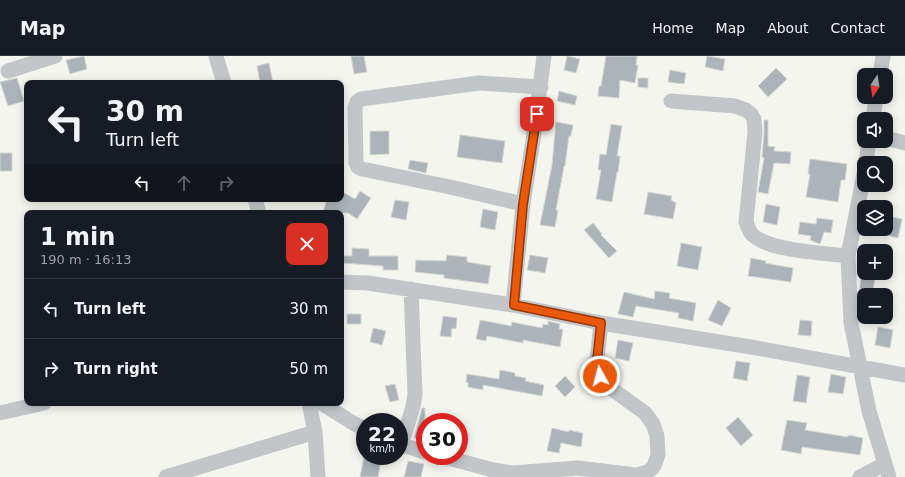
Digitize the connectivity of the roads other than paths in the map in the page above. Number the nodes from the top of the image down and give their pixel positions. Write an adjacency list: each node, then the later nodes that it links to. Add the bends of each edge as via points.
1 (55, 56): 6 (street)
2 (216, 56): 7 (street)
3 (544, 56): 8 (street)
4 (883, 56): 5 (street)
5 (881, 68)
6 (8, 71)
7 (223, 80)
8 (541, 87): 13 (street); 13 (street, via 464,85 361,99 355,108 358,167)
9 (671, 101): 14 (street, via 735,106 752,114 755,132 746,222 751,233 759,240 778,247)
10 (893, 140): 11 (street)
11 (905, 143)
12 (860, 192): 14 (street)
13 (523, 204): 17 (street)
14 (848, 256): 19 (street, via 851,323)
15 (344, 282): 16 (street)
16 (411, 289): 17 (street); 25 (street, via 415,394)
17 (514, 305): 18 (street)
18 (601, 323): 19 (street, via 751,347); 30 (street, via 597,360 600,376 609,387 645,413 653,424 658,456 654,466 648,472 636,475 578,468)
19 (860, 368): 20 (street); 29 (street, via 869,411)
20 (905, 375)
21 (31, 406): 24 (street)
22 (310, 406): 27 (street)
23 (326, 406): 26 (street)
24 (0, 413)
25 (408, 421)
26 (356, 424)
27 (315, 432): 31 (street); 32 (street)
28 (468, 463): 30 (street)
29 (887, 470): 33 (street)
30 (512, 475)
31 (166, 477)
32 (318, 477)
33 (860, 477)

